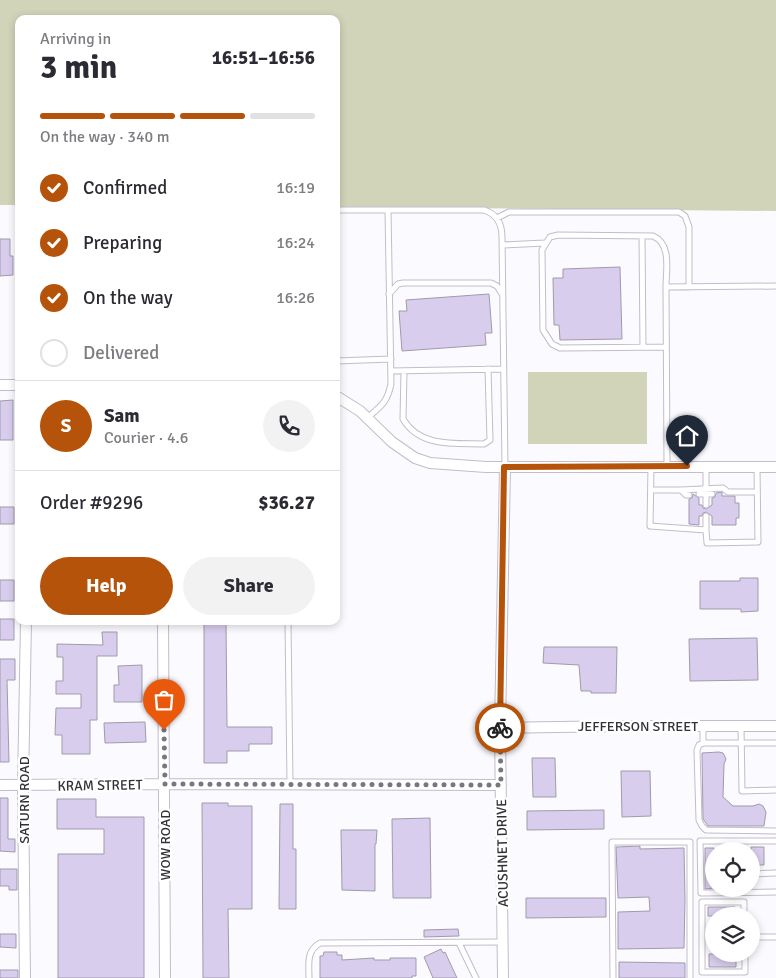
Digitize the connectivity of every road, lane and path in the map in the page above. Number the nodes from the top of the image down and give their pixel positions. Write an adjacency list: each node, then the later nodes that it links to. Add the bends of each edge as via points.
1 (340, 210): 2 (lane)
2 (388, 210): 3 (lane, via 484,210); 10 (lane)
3 (497, 218): 6 (lane, via 502,227); 9 (lane, via 509,212 679,212 685,216 689,227)
4 (642, 236): 5 (lane, via 558,235); 8 (lane, via 653,236 663,244 666,251); 12 (lane)
5 (545, 243): 6 (lane); 12 (lane, via 542,250 544,330 552,344 560,348)
6 (502, 245): 11 (lane)
7 (776, 286): 9 (lane)
8 (666, 287): 9 (lane); 13 (lane)
9 (689, 287)
10 (390, 294): 11 (lane, via 403,282 491,282); 14 (lane)
11 (503, 295): 17 (lane)
12 (642, 347): 13 (lane)
13 (666, 347): 24 (lane)
14 (391, 359): 15 (lane); 18 (lane)
15 (340, 361)
16 (488, 369): 17 (lane); 19 (lane); 19 (lane, via 490,440 484,444 440,443 416,434 403,419)
17 (503, 369): 25 (lane)
18 (391, 371): 19 (lane); 23 (lane, via 388,397)
19 (404, 371)
20 (0, 385): 21 (street)
21 (15, 385)
22 (340, 399): 23 (street)
23 (366, 418): 25 (street, via 415,458 430,463)
24 (667, 466): 26 (street); 27 (street)
25 (504, 467): 26 (street); 47 (street, ACUSHNET DRIVE)
26 (651, 467): 30 (lane)
27 (706, 467): 28 (street); 32 (lane)
28 (757, 467): 29 (street); 34 (lane)
29 (776, 467)
30 (651, 490): 31 (lane); 40 (lane, via 650,526)
31 (680, 490): 32 (lane); 37 (lane)
32 (708, 492): 33 (lane, via 723,488); 35 (lane); 38 (lane)
33 (728, 492): 34 (lane); 36 (lane)
34 (757, 492): 40 (lane, via 758,542 706,543)
35 (699, 494)
36 (722, 494)
37 (689, 495)
38 (706, 505)
39 (706, 516): 40 (lane)
40 (706, 530)
41 (26, 625): 55 (street, SATURN ROAD)
42 (163, 625): 51 (street, WOW ROAD)
43 (288, 625): 52 (lane)
44 (703, 726): 45 (street, JEFFERSON STREET); 47 (street, JEFFERSON STREET); 48 (lane)
45 (741, 726): 46 (street, JEFFERSON STREET); 49 (lane)
46 (776, 726)
47 (500, 728): 54 (street, ACUSHNET DRIVE)
48 (703, 743): 49 (lane); 57 (lane, via 697,750 698,820 702,826 706,830)
49 (742, 743): 50 (lane); 56 (lane, via 742,791)
50 (776, 743)
51 (165, 784): 52 (street, KRAM STREET); 55 (street, KRAM STREET); 71 (street, WOW ROAD)
52 (290, 784): 54 (street, KRAM STREET)
53 (0, 785): 55 (street, KRAM STREET)
54 (501, 785): 67 (street, ACUSHNET DRIVE)
55 (23, 786): 70 (street, SATURN ROAD)
56 (776, 790)
57 (776, 831)
58 (776, 841): 63 (lane, via 700,841 701,893)
59 (776, 873): 60 (lane)
60 (760, 874)
61 (760, 892): 62 (lane)
62 (776, 892)
63 (705, 893)
64 (744, 907): 69 (lane, via 744,902 702,902 702,972 746,972)
65 (760, 936): 66 (lane)
66 (776, 937)
67 (503, 942): 68 (lane); 74 (street, ACUSHNET DRIVE)
68 (460, 943): 72 (lane, via 320,944 311,950); 73 (lane)
69 (745, 962)
70 (26, 978)
71 (165, 978)
72 (309, 978)
73 (476, 978)
74 (503, 978)
75 (613, 978): 76 (lane, via 612,842 690,842)
76 (690, 978)

